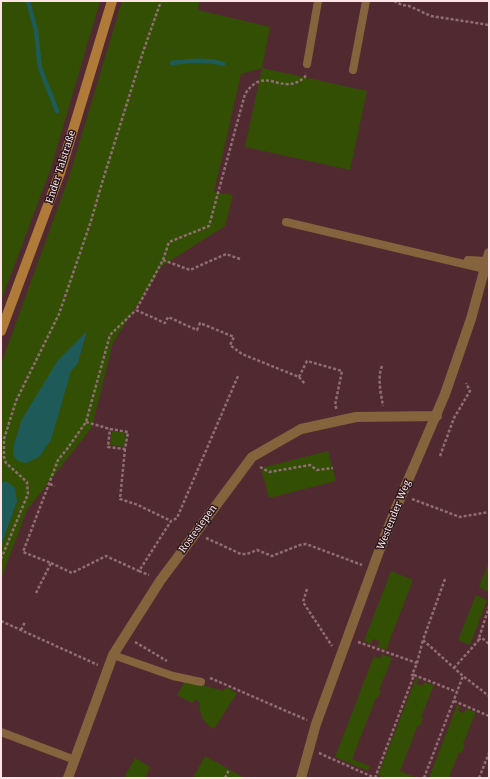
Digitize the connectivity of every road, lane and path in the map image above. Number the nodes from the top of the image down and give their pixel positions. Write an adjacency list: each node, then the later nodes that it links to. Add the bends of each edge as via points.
1 (112, 1): 15 (main road, Ender Talstraße, via 60,173)
2 (161, 1): 36 (path, via 59,314 16,401 4,439 6,463 27,482 28,494)
3 (318, 1): 7 (lane)
4 (366, 1): 8 (lane)
5 (394, 1): 6 (path, via 431,16)
6 (489, 25)
7 (307, 64): 11 (path, via 306,77 299,82 288,85 263,80 251,85 245,94 209,226 169,242)
8 (353, 70)
9 (286, 222): 13 (lane)
10 (240, 259): 11 (path, via 226,254 190,270)
11 (163, 260): 14 (path)
12 (468, 260): 13 (lane)
13 (487, 261): 21 (street, Westender Weg, via 468,327)
14 (136, 310): 18 (path, via 165,323 168,317 197,330 200,323 234,336 230,344 242,354); 24 (path, via 110,335)
15 (1, 331)
16 (382, 366): 22 (path, via 380,378)
17 (238, 376): 34 (path, via 177,518)
18 (299, 377): 20 (path); 23 (path, via 307,361 342,371 335,405)
19 (466, 382): 27 (path, via 470,391 454,418)
20 (305, 384)
21 (437, 416): 22 (street, Rostesiepen); 32 (street, Westender Weg)
22 (385, 417): 23 (street, Rostesiepen)
23 (341, 420): 35 (street, Rostesiepen, via 301,429 252,456)
24 (86, 422): 25 (path); 30 (path, via 58,460)
25 (110, 429): 26 (path, via 108,447); 26 (path, via 128,432)
26 (125, 449): 34 (path, via 120,499)
27 (440, 456)
28 (261, 468): 29 (path, via 269,472 310,465 317,470)
29 (333, 468)
30 (50, 484): 31 (path); 37 (path, via 23,552)
31 (55, 486)
32 (402, 495): 33 (path, via 460,517); 38 (street, Westender Weg)
33 (489, 512)
34 (171, 521): 37 (path, via 139,571 106,556 72,573)
35 (194, 533): 38 (path, via 241,554 257,550 272,556 306,544); 46 (street, Rostesiepen)
36 (1, 559)
37 (50, 563): 41 (path)
38 (373, 570): 47 (street, Westender Weg)
39 (445, 579): 48 (path)
40 (307, 589): 52 (path, via 303,602)
41 (36, 593)
42 (489, 607): 49 (path)
43 (1, 621): 45 (path)
44 (25, 622): 45 (path)
45 (21, 630): 55 (path, via 99,665)
46 (125, 636): 51 (street, Rostesiepen); 54 (path)
47 (348, 638): 52 (street, Westender Weg); 53 (path)
48 (423, 640): 53 (path); 56 (path)
49 (478, 641): 50 (path, via 482,638); 56 (path)
50 (489, 644)
51 (113, 655): 55 (street, Rostesiepen); 59 (lane, via 173,676)
52 (340, 658): 64 (street, Westender Weg)
53 (417, 663): 57 (path)
54 (173, 664)
55 (108, 666): 68 (street, Rostesiepen)
56 (454, 668): 58 (path)
57 (414, 675): 60 (path); 73 (path)
58 (464, 676): 60 (path); 61 (path)
59 (203, 679): 64 (path)
60 (457, 692): 62 (path)
61 (489, 696)
62 (454, 701): 63 (path); 74 (path)
63 (489, 716)
64 (316, 724): 66 (street, Westender Weg)
65 (1, 732): 68 (lane)
66 (309, 749): 72 (street, Westender Weg); 73 (path)
67 (489, 753): 75 (path)
68 (75, 760): 70 (street, Rostesiepen)
69 (229, 770): 71 (path)
70 (68, 778)
71 (225, 778)
72 (301, 778)
73 (375, 778)
74 (424, 778)
75 (479, 778)

